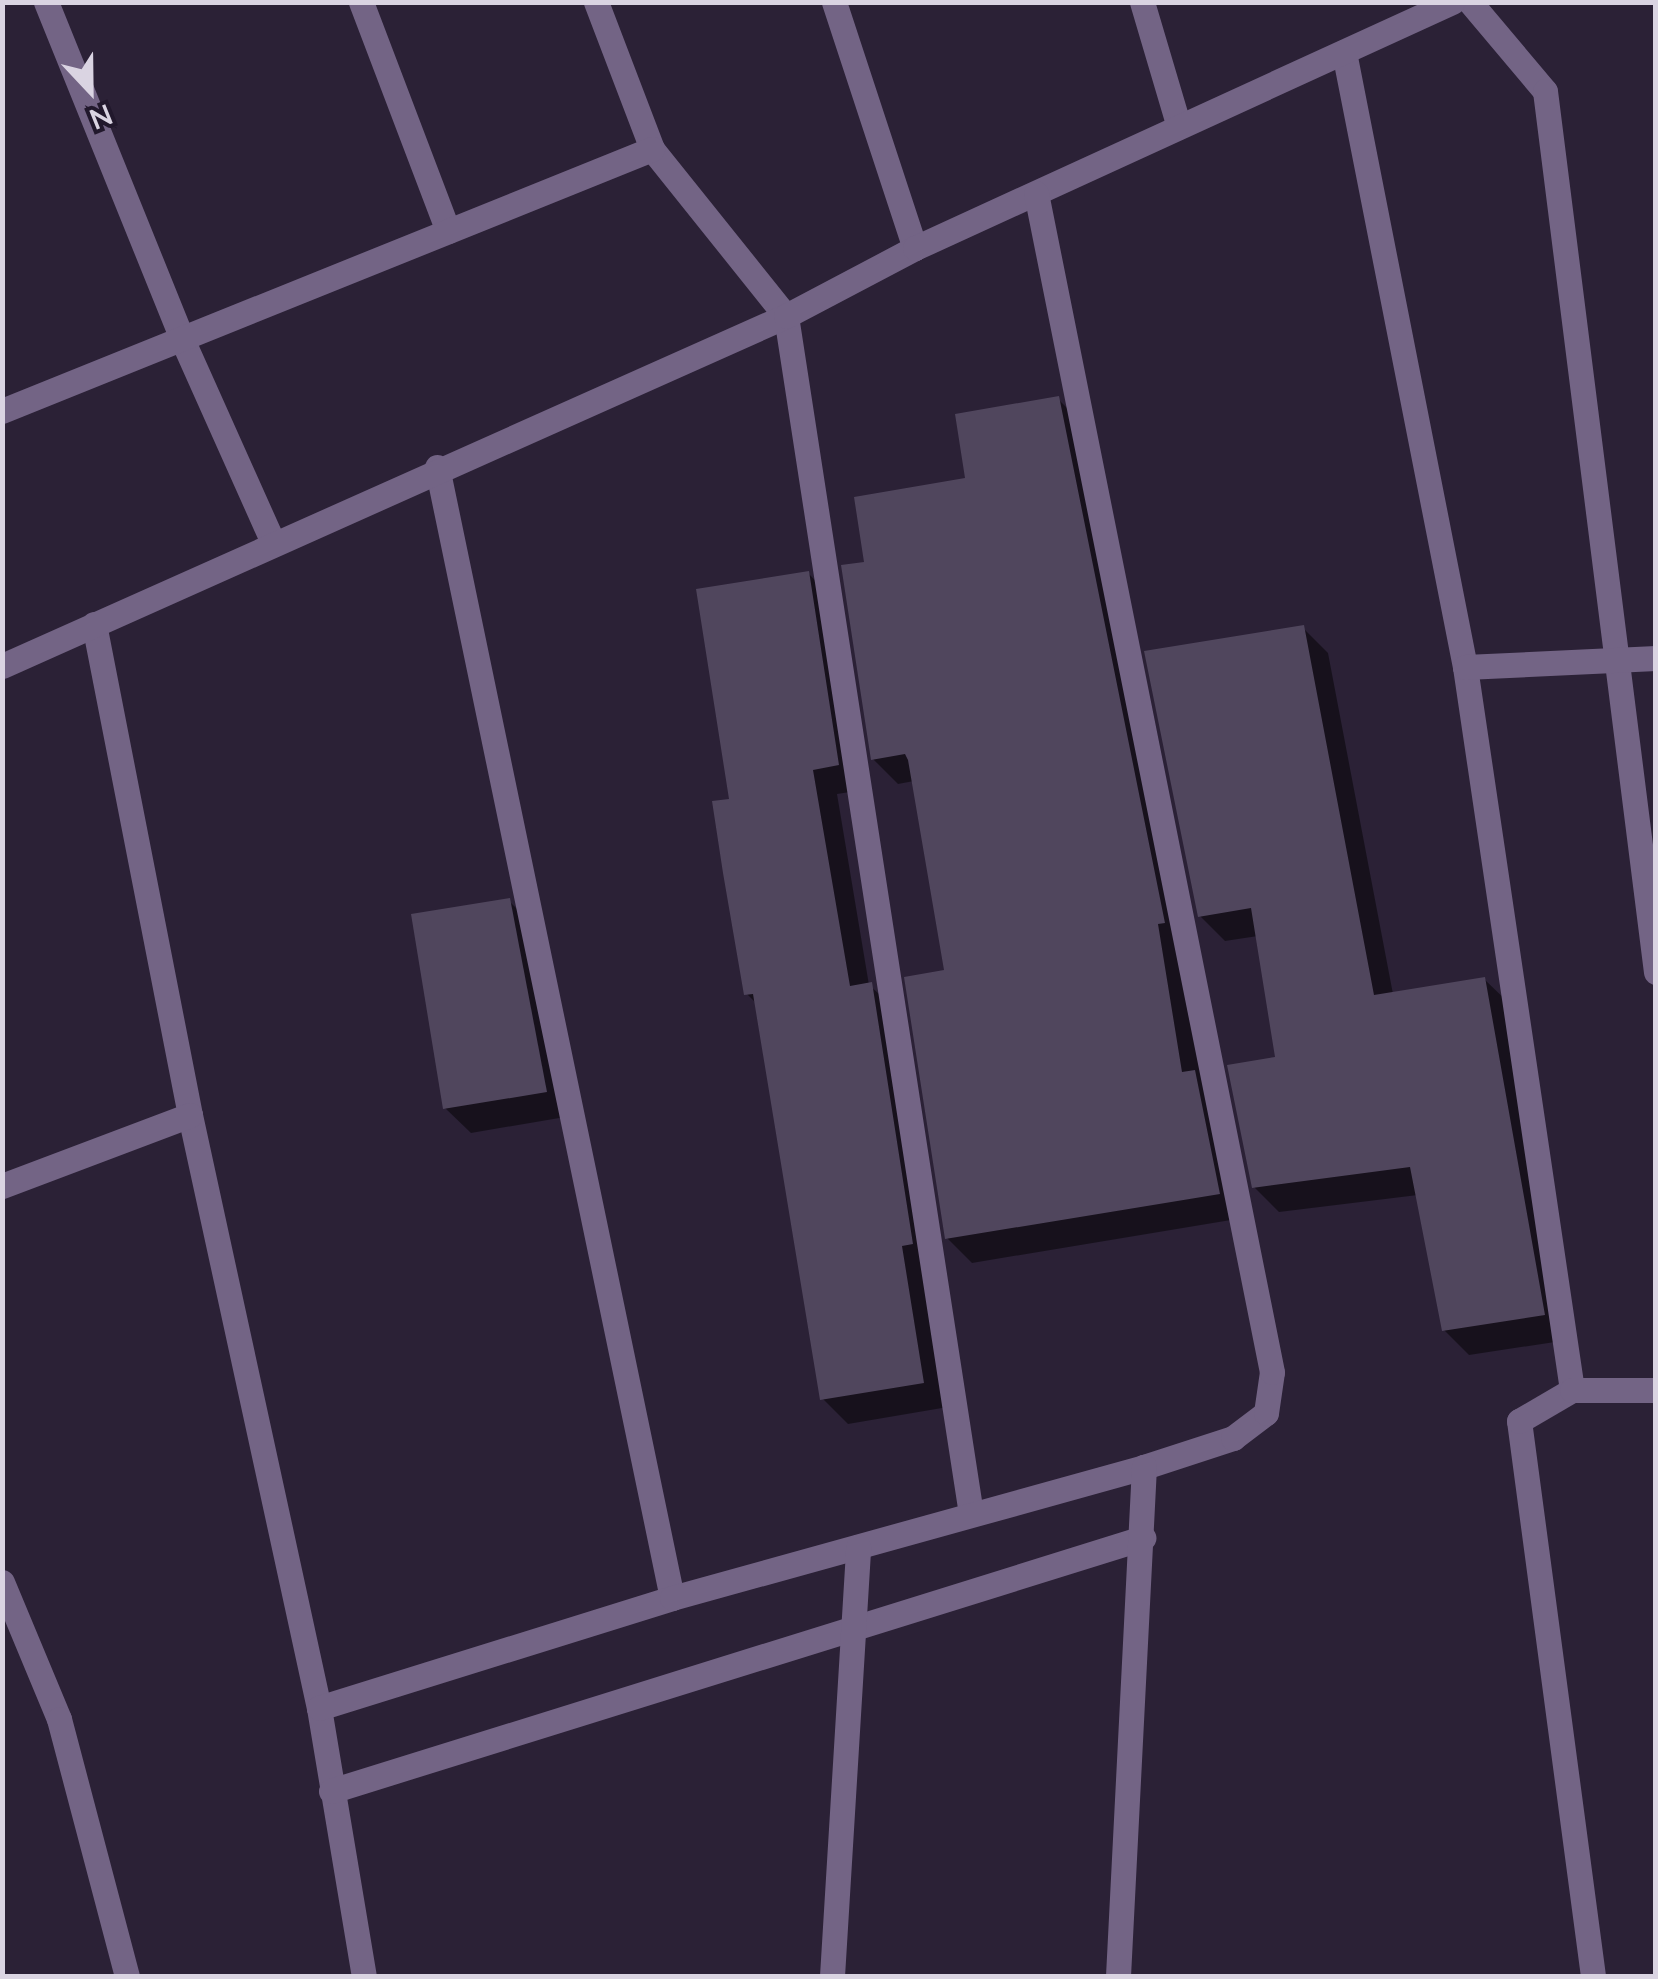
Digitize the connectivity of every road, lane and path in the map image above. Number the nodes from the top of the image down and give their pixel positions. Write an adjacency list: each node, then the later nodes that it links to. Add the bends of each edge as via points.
1 (46, 2): 15 (street)
2 (360, 2): 12 (street)
3 (596, 2): 10 (street)
4 (834, 2): 13 (street)
5 (1142, 2): 9 (street)
6 (1452, 2): 8 (street)
7 (1470, 2): 21 (street, via 1545,90)
8 (1344, 52): 9 (street); 23 (street)
9 (1178, 128): 11 (street)
10 (652, 149): 12 (street); 14 (street)
11 (1036, 193): 13 (street); 29 (street, via 1272,1372 1266,1413 1233,1438)
12 (448, 232): 15 (street)
13 (914, 248): 14 (street)
14 (786, 316): 17 (street); 30 (street)
15 (182, 339): 16 (street); 18 (street)
16 (2, 411)
17 (438, 467): 18 (street); 34 (street)
18 (273, 542): 19 (street)
19 (94, 624): 22 (street); 25 (street)
20 (1656, 658): 21 (street)
21 (1617, 664): 23 (street); 24 (street)
22 (2, 666)
23 (1465, 667): 27 (street)
24 (1656, 972)
25 (190, 1115): 26 (street); 36 (street)
26 (2, 1186)
27 (1572, 1390): 28 (street); 42 (street, via 1520,1421)
28 (1656, 1390)
29 (1144, 1467): 30 (street); 31 (street)
30 (971, 1514): 32 (street)
31 (1142, 1538): 35 (street); 41 (street)
32 (858, 1547): 34 (street); 35 (street)
33 (2, 1582): 38 (street, via 59,1719)
34 (672, 1598): 36 (street)
35 (852, 1628): 37 (street); 40 (street)
36 (319, 1708): 37 (street)
37 (331, 1791): 39 (street)
38 (127, 1976)
39 (364, 1976)
40 (832, 1976)
41 (1118, 1976)
42 (1593, 1976)

